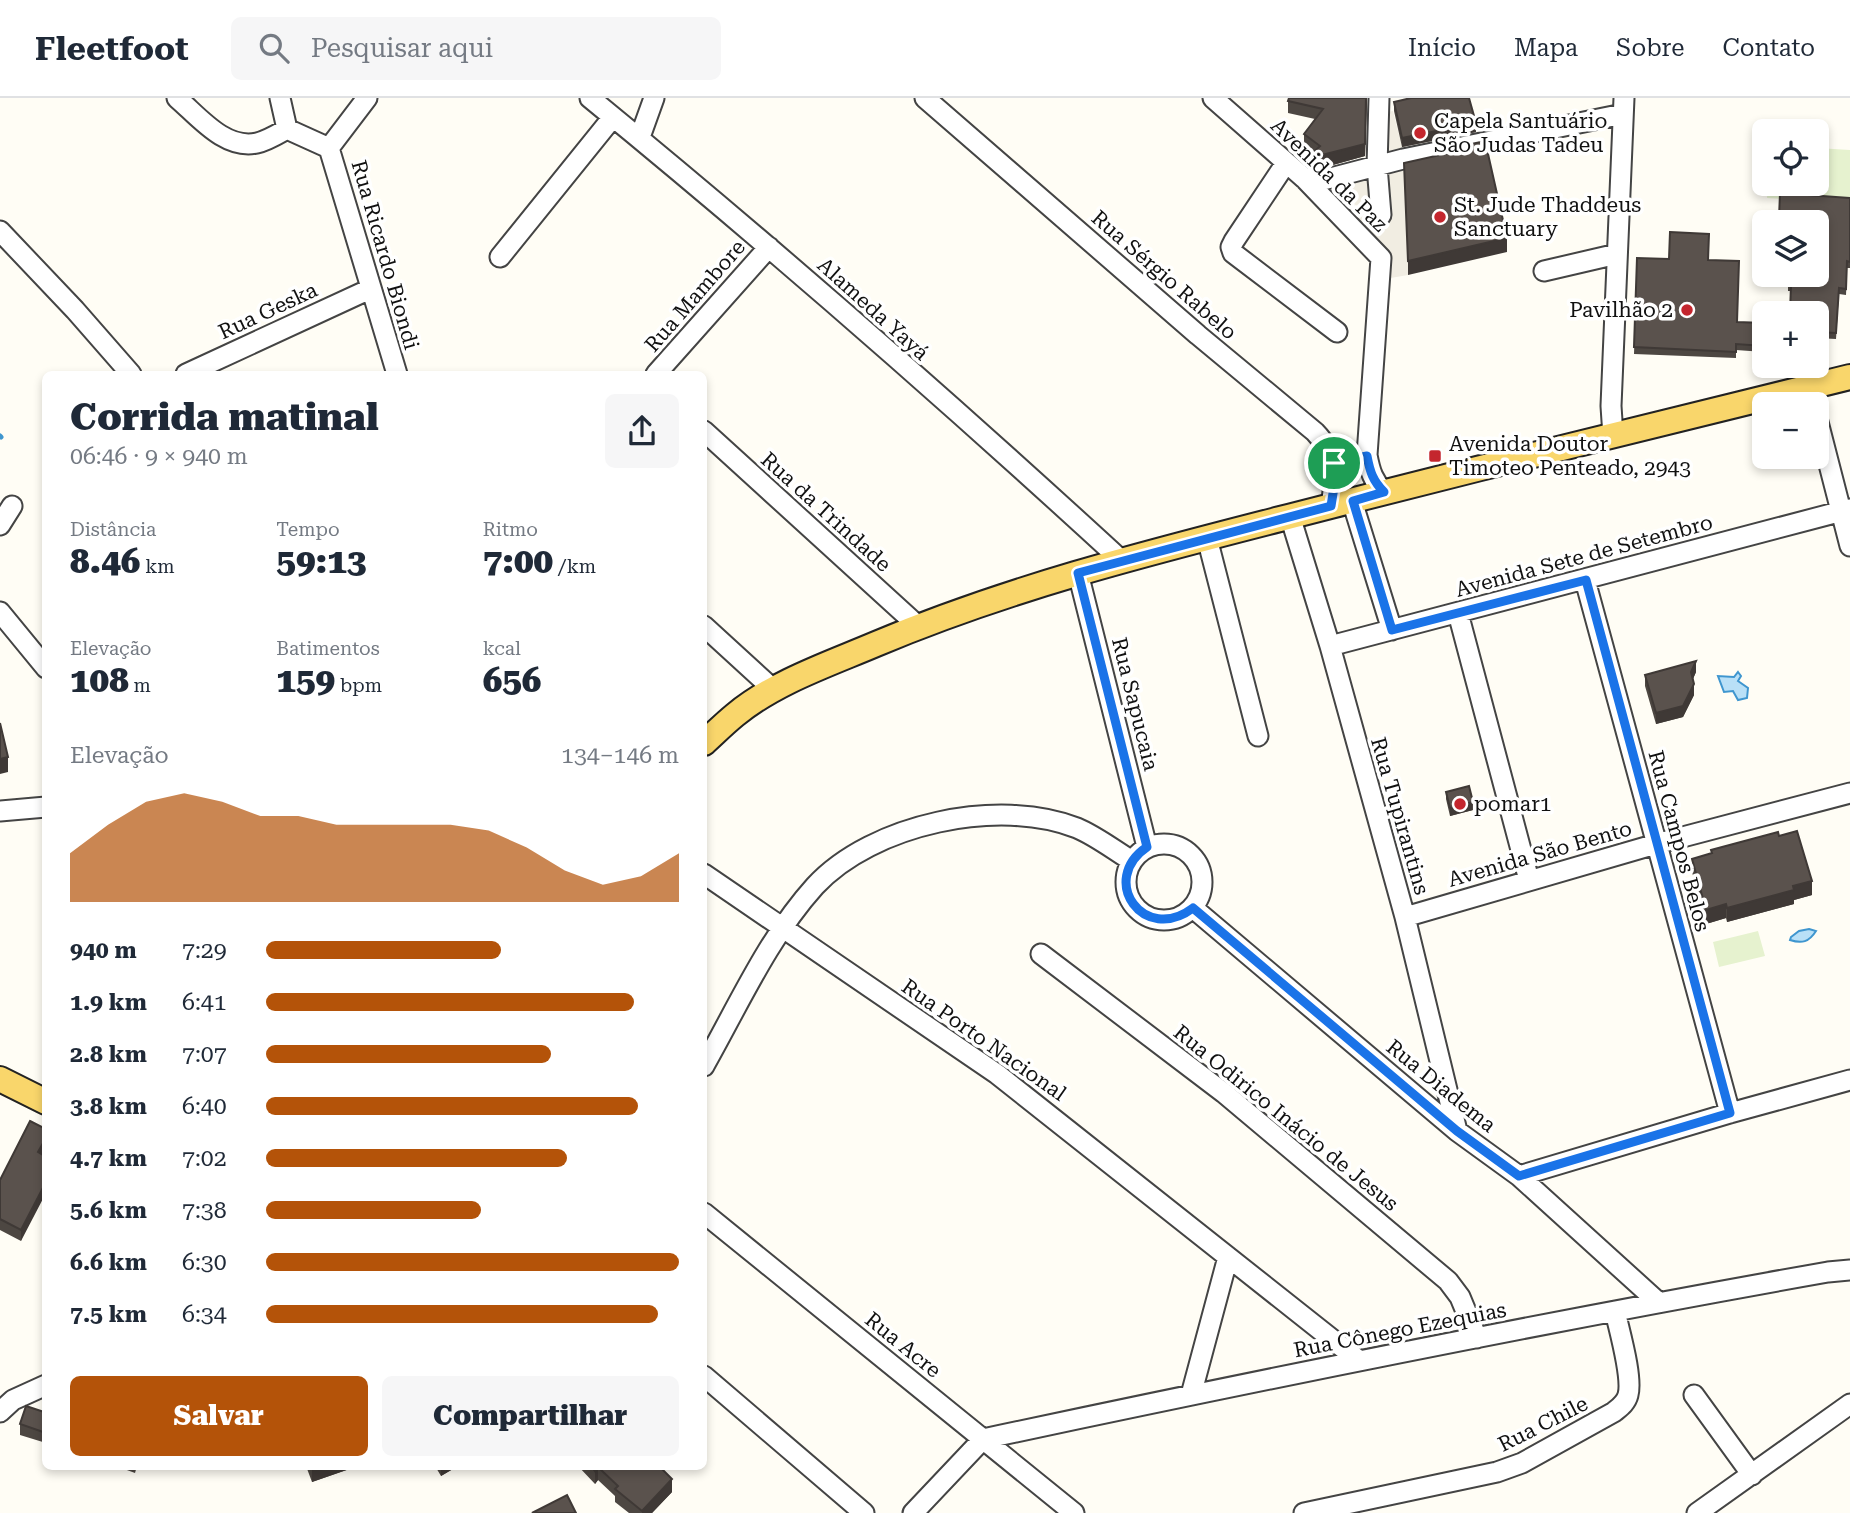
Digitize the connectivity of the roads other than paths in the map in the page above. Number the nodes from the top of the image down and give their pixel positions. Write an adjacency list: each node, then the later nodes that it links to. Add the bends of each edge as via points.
1 (177, 98): 11 (street, via 234,142 259,143)
2 (279, 98): 11 (street)
3 (367, 98): 13 (street)
4 (590, 98): 10 (street, Alameda Yayá)
5 (654, 98): 12 (street)
6 (925, 98): 36 (street, Rua Sérgio Rabelo, via 1315,432)
7 (1213, 98): 14 (street, Avenida da Paz)
8 (1379, 98): 15 (street)
9 (1624, 106): 15 (street); 20 (street)
10 (612, 117): 12 (street, Alameda Yayá); 21 (street)
11 (287, 129): 13 (street)
12 (640, 137): 19 (street, Alameda Yayá)
13 (329, 148): 23 (street, Rua Ricardo Biondi)
14 (1286, 163): 16 (street, Avenida da Paz); 24 (street, via 1231,247)
15 (1377, 166): 16 (street, via 1323,180); 17 (street)
16 (1304, 178): 34 (street, Avenida da Paz, via 1381,258)
17 (1381, 215)
18 (0, 231): 25 (street)
19 (769, 247): 28 (street, Rua Mambore); 45 (street, Alameda Yayá)
20 (1617, 254): 22 (street); 33 (street)
21 (500, 257)
22 (1544, 271)
23 (370, 289): 26 (street, Rua Geska); 27 (street, Rua Ricardo Biondi)
24 (1337, 332)
25 (128, 371)
26 (192, 371)
27 (396, 371)
28 (659, 371)
29 (1850, 377): 30 (main road)
30 (1820, 392)
31 (1752, 408): 33 (main road)
32 (707, 433): 50 (street, Rua da Trindade)
33 (1613, 436): 37 (main road)
34 (1367, 456): 36 (street); 37 (street, via 1375,483)
35 (1829, 457): 40 (street)
36 (1334, 463): 38 (street)
37 (1384, 492): 38 (main road)
38 (1342, 503): 41 (main road); 52 (street)
39 (12, 506): 42 (street)
40 (1845, 511): 44 (street); 47 (street, Avenida Sete de Setembro)
41 (1290, 516): 43 (main road); 53 (street, Rua Tupirantins)
42 (0, 525)
43 (1207, 538): 45 (main road); 56 (street)
44 (1850, 546)
45 (1121, 560): 46 (main road)
46 (1078, 573): 50 (main road); 62 (street, Rua Sapucaia)
47 (1586, 580): 49 (street, Avenida Sete de Setembro); 61 (street, Rua Campos Belos)
48 (0, 612): 54 (street)
49 (1458, 613): 52 (street, Avenida Sete de Setembro); 65 (street)
50 (918, 626): 55 (main road)
51 (707, 629): 55 (street)
52 (1392, 630): 53 (street, Avenida Sete de Setembro)
53 (1329, 646): 67 (street, Rua Tupirantins)
54 (42, 663)
55 (774, 690): 57 (main road, via 737,713)
56 (1258, 736)
57 (707, 740)
58 (1850, 793): 61 (street, Avenida São Bento)
59 (42, 808): 60 (street)
60 (1, 814)
61 (1656, 844): 65 (street, Avenida São Bento); 74 (street, Rua Campos Belos)
62 (1147, 847): 63 (street); 66 (street, via 1173,844 1195,859 1203,884)
63 (1132, 861): 66 (street, via 1127,872 1129,897 1146,916 1171,920); 68 (street, via 1078,829 1045,819 1009,815 962,818 918,827 847,860 817,884)
64 (707, 876): 68 (street, Rua Porto Nacional)
65 (1528, 880): 67 (street, Avenida São Bento)
66 (1193, 908): 75 (street, Rua Diadema)
67 (1405, 917): 75 (street, Rua Tupirantins)
68 (782, 927): 70 (street); 78 (street, Rua Porto Nacional, via 997,1074)
69 (1041, 954): 84 (street, Rua Odirico Inácio de Jesus, via 1224,1093 1448,1281)
70 (707, 1061)
71 (0, 1079): 73 (main road)
72 (1850, 1080): 74 (street)
73 (42, 1100)
74 (1730, 1113): 76 (street)
75 (1457, 1131): 76 (street, Rua Diadema)
76 (1519, 1176): 82 (street, Rua Diadema)
77 (707, 1215): 93 (street, Rua Acre)
78 (1228, 1256): 85 (street, Rua Porto Nacional); 88 (street)
79 (1850, 1270): 80 (street, Rua Cônego Ezequias)
80 (1828, 1272): 81 (street, Rua Cônego Ezequias); 82 (street, Rua Cônego Ezequias)
81 (1850, 1278)
82 (1658, 1302): 83 (street, Rua Cônego Ezequias)
83 (1615, 1311): 84 (street, Rua Cônego Ezequias); 99 (street, Rua Chile, via 1629,1382 1623,1405 1614,1412 1497,1472)
84 (1477, 1338): 85 (street, Rua Cônego Ezequias)
85 (1357, 1359): 88 (street, Rua Cônego Ezequias)
86 (707, 1379): 96 (street)
87 (42, 1387): 91 (street, via 13,1400)
88 (1191, 1395): 93 (street, Rua Cônego Ezequias)
89 (1694, 1395): 95 (street)
90 (1850, 1404): 94 (street)
91 (0, 1412)
92 (1850, 1414): 94 (street)
93 (983, 1439): 97 (street); 98 (street, Rua Acre)
94 (1800, 1440): 95 (street)
95 (1752, 1475): 100 (street)
96 (864, 1513)
97 (914, 1513)
98 (1074, 1513)
99 (1304, 1513)
100 (1698, 1513)

